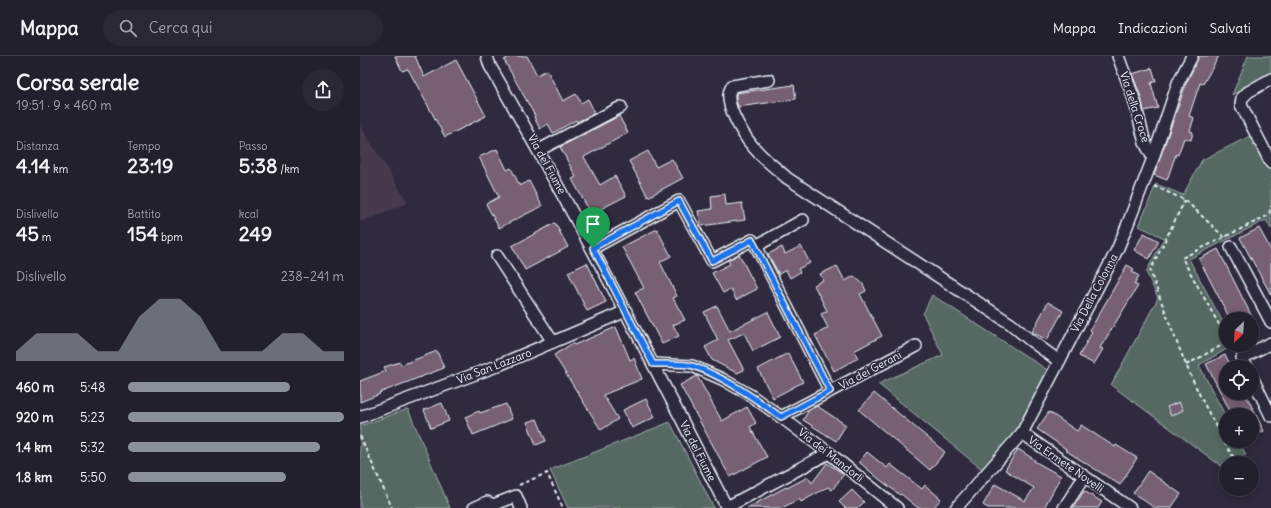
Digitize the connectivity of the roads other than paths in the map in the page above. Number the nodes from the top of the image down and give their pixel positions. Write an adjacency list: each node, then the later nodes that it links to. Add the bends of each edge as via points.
1 (487, 56): 9 (street, Via del Fiume, via 490,66)
2 (1118, 56): 10 (street, Via della Croce, via 1134,99 1145,143)
3 (1187, 56): 5 (street)
4 (1192, 56): 5 (street, Via Della Colonna)
5 (1183, 74): 10 (street, Via Della Colonna)
6 (1271, 79): 11 (street, via 1248,92 1242,98 1241,105)
7 (769, 80): 23 (street, via 732,86 729,93 733,114 756,151 787,178 1011,324)
8 (621, 107): 9 (street)
9 (539, 150): 15 (street, Via del Fiume)
10 (1153, 158): 23 (street, Via Della Colonna, via 1116,250)
11 (1271, 163)
12 (803, 220): 13 (street)
13 (756, 246): 15 (street, via 752,240 712,261 679,201); 25 (street)
14 (1231, 247): 18 (street)
15 (593, 248): 17 (street, Via del Fiume)
16 (497, 256): 19 (street)
17 (626, 311): 19 (street, Via San Lazzaro); 24 (street, Via del Fiume)
18 (1271, 322)
19 (553, 342): 28 (street, Via San Lazzaro)
20 (1271, 343): 22 (street)
21 (916, 346): 25 (street, Via dei Gerani)
22 (1249, 360)
23 (1059, 361): 30 (street, Via Della Colonna)
24 (653, 364): 29 (street, Via dei Mandorli, via 692,366 750,395); 36 (street, Via del Fiume)
25 (830, 391): 29 (street, Via dei Gerani)
26 (1259, 391): 27 (street)
27 (1271, 416)
28 (360, 417)
29 (781, 417): 31 (street, Via dei Mandorli)
30 (1022, 433): 32 (street, Via Ermete Novelli); 38 (street, Via Della Colonna)
31 (829, 453): 36 (street); 37 (street, Via dei Mandorli)
32 (1084, 477): 39 (street); 40 (street, Via Ermete Novelli)
33 (494, 507): 34 (street, via 487,502); 35 (street, via 516,496)
34 (474, 508)
35 (521, 508)
36 (727, 508)
37 (897, 508)
38 (956, 508)
39 (1064, 508)
40 (1130, 508)

